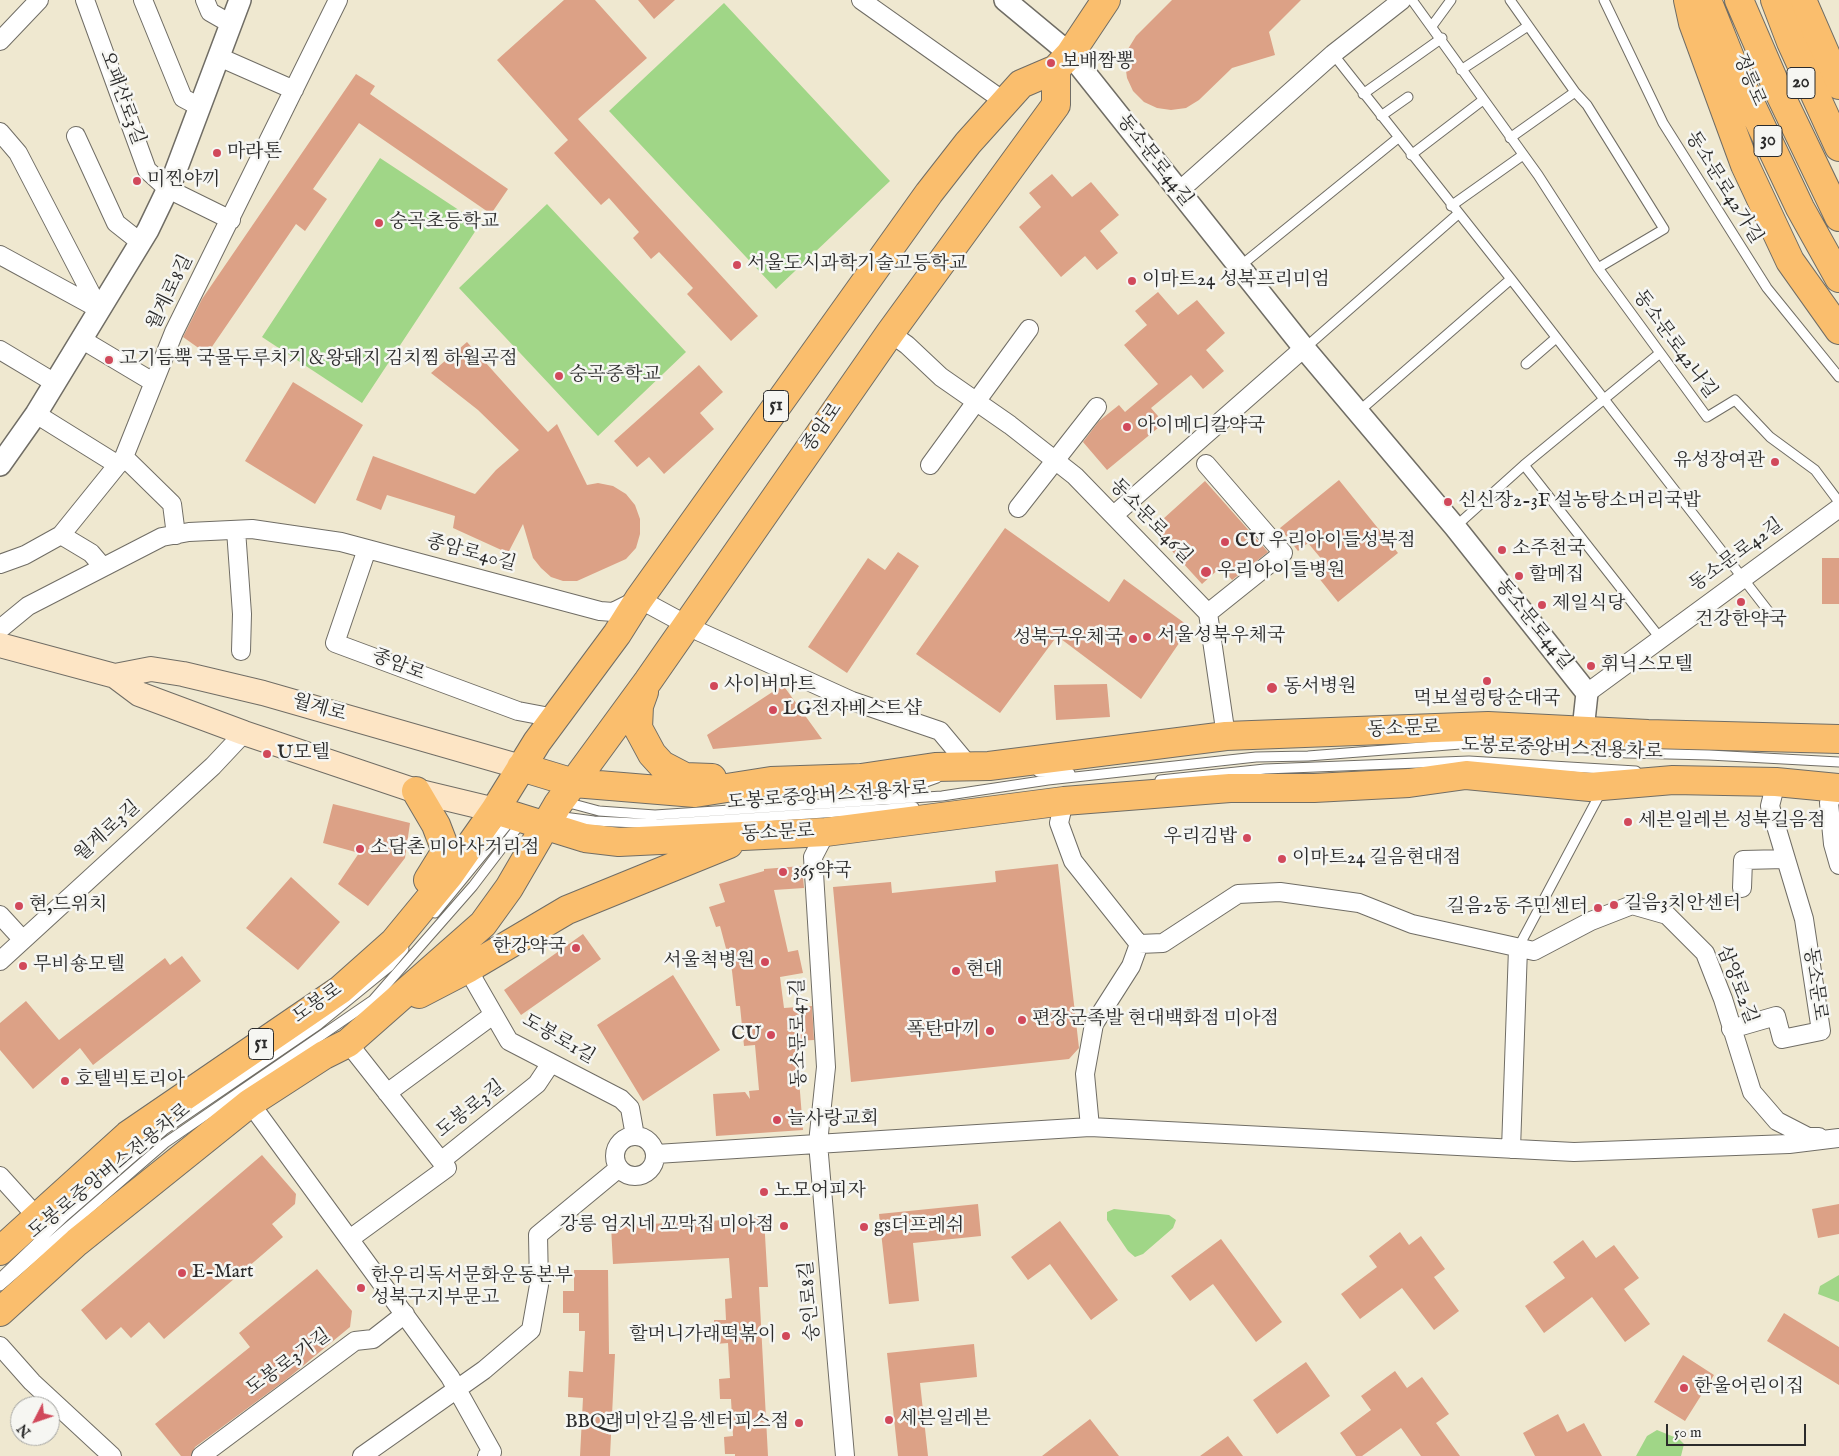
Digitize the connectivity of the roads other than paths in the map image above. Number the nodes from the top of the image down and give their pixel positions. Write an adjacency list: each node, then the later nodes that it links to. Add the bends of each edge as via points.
1 (38, 0): 27 (street)
2 (85, 0): 49 (street, 오패산로3길, via 147,170)
3 (143, 0): 39 (street, via 182,98)
4 (205, 0): 23 (street, via 210,12)
5 (240, 0): 23 (street)
6 (338, 0): 33 (street, 월계로8길)
7 (861, 0): 38 (street)
8 (1005, 0): 30 (street, 동소문로44길)
9 (1106, 0): 30 (main road)
10 (1402, 0): 28 (street)
11 (1412, 0): 24 (lane, 동소문로42나길)
12 (1450, 0): 24 (lane)
13 (1510, 0): 25 (lane)
14 (1604, 0): 73 (lane, 동소문로42가길, via 1668,131 1767,288)
15 (1674, 0): 68 (street, via 1777,249)
16 (1688, 0): 64 (main road, 30, via 1693,23 1745,165 1790,261)
17 (1706, 0): 60 (main road, 30, via 1737,75 1800,208)
18 (1715, 0): 57 (main road, 정릉로, via 1772,136)
19 (1739, 0): 53 (main road, 30, via 1776,88)
20 (1768, 0): 48 (main road, 20, via 1810,103)
21 (1775, 0): 45 (main road)
22 (1802, 0): 32 (main road)
23 (231, 24): 29 (street)
24 (1432, 26): 26 (lane, 동소문로42나길)
25 (1528, 26): 31 (lane); 34 (lane)
26 (1442, 38): 31 (lane, 동소문로42나길); 35 (lane)
27 (0, 41)
28 (1333, 54): 35 (lane); 50 (street)
29 (219, 57): 33 (street); 39 (street)
30 (1063, 62): 38 (main road, 51, via 1022,84); 50 (street, 동소문로44길); 65 (main road, 종암로 / 51, via 1056,105)
31 (1461, 70): 37 (lane, 동소문로42나길)
32 (1839, 85)
33 (294, 90): 54 (street, 월계로8길)
34 (1575, 92): 44 (lane); 59 (lane, via 1587,105 1664,229)
35 (1363, 94): 40 (lane)
36 (1408, 97): 40 (lane)
37 (1483, 100): 44 (lane, 동소문로42나길); 46 (lane)
38 (1005, 102): 99 (main road, 51, via 929,193)
39 (200, 107): 49 (street)
40 (1381, 116): 43 (lane)
41 (0, 132): 62 (street, via 18,153)
42 (76, 136): 55 (street, via 116,223)
43 (1398, 138): 46 (lane); 58 (lane)
44 (1510, 138): 47 (lane, 동소문로42나길)
45 (1839, 147)
46 (1411, 155): 51 (lane)
47 (1523, 155): 51 (lane); 59 (lane, 동소문로42나길)
48 (1839, 163)
49 (168, 188): 54 (street, 오패산로3길); 55 (street)
50 (1178, 192): 58 (street, 동소문로44길)
51 (1451, 206): 52 (lane)
52 (1458, 214): 61 (lane); 69 (lane)
53 (1839, 217)
54 (231, 220): 75 (street, 월계로8길, via 174,332)
55 (140, 242): 62 (street)
56 (0, 255): 62 (street)
57 (1839, 265)
58 (1239, 267): 69 (street, 동소문로44길)
59 (1598, 268): 71 (lane, 동소문로42나길)
60 (1839, 278)
61 (1510, 279): 66 (lane); 79 (lane)
62 (99, 309): 67 (street)
63 (1029, 329): 77 (street)
64 (1839, 330)
65 (890, 334): 77 (street, 동소문로46길); 102 (main road, 종암로 / 51)
66 (1556, 338): 72 (lane); 76 (lane)
67 (81, 339): 74 (street); 75 (street)
68 (1839, 342)
69 (1304, 348): 79 (street, 동소문로44길); 90 (street)
70 (0, 350): 74 (street)
71 (1660, 353): 76 (lane); 87 (lane, 동소문로42나길, via 1707,417 1735,400 1770,437 1815,470)
72 (1526, 364)
73 (1839, 377)
74 (55, 382): 80 (street)
75 (153, 382): 81 (street, 월계로8길)
76 (1604, 399): 86 (lane); 98 (lane)
77 (977, 402): 82 (street, 동소문로46길); 85 (street)
78 (1097, 407): 82 (street)
79 (1358, 412): 91 (street, 동소문로44길)
80 (36, 414): 81 (street); 84 (street)
81 (121, 461): 93 (street, 월계로8길); 94 (street, via 172,504)
82 (1056, 461): 88 (street); 90 (street, 동소문로46길)
83 (1206, 464): 101 (street, via 1286,551)
84 (0, 465)
85 (930, 465)
86 (1524, 465): 91 (lane); 104 (lane)
87 (1839, 502)
88 (1018, 508)
89 (1839, 508): 98 (street, 동소문로42길)
90 (1114, 515): 101 (street, 동소문로46길)
91 (1455, 527): 109 (street, 동소문로44길)
92 (236, 530): 94 (street, 종암로40길); 95 (street, 종암로40길, via 252,529); 106 (street, via 242,614)
93 (62, 535): 96 (street, 월계로8길); 97 (street, via 91,552)
94 (176, 535): 97 (street, 종암로40길, via 162,537)
95 (367, 549): 99 (street, 종암로40길, via 600,611 613,612); 110 (street, 종암로, via 335,643 518,712)
96 (0, 564)
97 (103, 567): 103 (street, 종암로40길, via 28,606)
98 (1741, 579): 100 (lane); 104 (street, 동소문로42길)
99 (639, 599): 102 (street); 110 (main road, 51)
100 (1769, 612)
101 (1208, 613): 113 (street)
102 (685, 624): 108 (main road, 종암로 / 51); 116 (street, via 852,701 940,731)
103 (0, 629)
104 (1660, 638): 109 (street, 동소문로42길)
105 (0, 645): 107 (main road, 월계로)
106 (241, 652)
107 (114, 676): 112 (main road, 월계로, via 139,694); 115 (main road, 월계로, via 151,669 183,674)
108 (648, 681): 124 (main road, via 639,706 638,728 662,765 685,777); 131 (main road, 종암로 / 51)
109 (1587, 693): 111 (street)
110 (555, 718): 115 (main road, 51)
111 (1583, 730): 113 (main road, 동소문로, via 1488,726); 114 (main road, 동소문로)
112 (244, 733): 127 (main road, 월계로); 140 (street, 월계로3길, via 213,766)
113 (1226, 736): 116 (main road, 동소문로)
114 (1839, 739)
115 (521, 766): 131 (main road, 도봉로 / 51); 131 (main road, 동소문로)
116 (979, 767): 121 (lane, via 1017,772); 124 (main road, 동소문로, via 935,767 861,778); 128 (lane)
117 (1648, 771): 125 (lane, 도봉로중앙버스전용차로, via 1468,761 1265,769)
118 (1664, 771): 119 (lane, 도봉로중앙버스전용차로)
119 (1722, 771)
120 (1742, 771): 122 (lane)
121 (1105, 774): 123 (lane, 도봉로중앙버스전용차로, via 1256,757 1499,741 1627,753 1709,755); 128 (lane, via 942,796)
122 (1788, 778): 123 (main road, 동소문로); 126 (main road, 동소문로, via 1673,780); 135 (street, 동소문로, via 1770,806)
123 (1838, 779): 134 (street, via 1829,803)
124 (771, 780): 131 (main road, 동소문로, via 695,793)
125 (1153, 781)
126 (1604, 786): 130 (main road, 동소문로, via 1466,775 1409,783 1230,788); 143 (lane)
127 (416, 790): 131 (main road, 월계로); 146 (main road, via 436,825 446,851 401,916)
128 (881, 799): 131 (lane, via 655,815 599,811 574,804)
129 (974, 801): 131 (lane, 도봉로중앙버스전용차로, via 658,824 594,822)
130 (1064, 801): 132 (main road, 동소문로); 141 (street, via 1059,823 1073,861)
131 (538, 810): 133 (main road, 동소문로, via 585,838 619,842); 139 (lane, via 503,828); 146 (main road, 도봉로 / 51, via 450,874 394,942); 147 (main road, 도봉로 / 51, via 509,888 483,924); 167 (lane, 도봉로중앙버스전용차로, via 516,828 473,886 373,1000 165,1143)
132 (826, 832): 133 (main road, 동소문로); 157 (street, 동소문로47길, via 813,857 826,1068)
133 (754, 835): 145 (main road, via 568,910)
134 (1836, 844): 136 (street)
135 (1786, 859): 137 (street, via 1743,860); 149 (street, 동소문로, via 1804,919 1821,1032 1782,1039 1776,1016)
136 (1839, 865)
137 (1742, 888)
138 (0, 915): 140 (street)
139 (427, 923)
140 (22, 939): 144 (street, 월계로3길)
141 (1139, 944): 143 (street, via 1163,943 1238,894 1280,892 1359,903 1412,924); 154 (street, via 1130,966 1094,1024 1085,1074)
142 (408, 945): 166 (lane, via 389,967 318,1025 164,1130)
143 (1526, 949): 149 (street, 삼양로2길, via 1632,905 1667,915 1705,953); 158 (street)
144 (0, 961)
145 (469, 968): 147 (main road); 148 (street, 도봉로1길)
146 (340, 990): 163 (main road, 도봉로 / 51, via 128,1135)
147 (381, 1015): 150 (main road, 도봉로 / 51)
148 (493, 1015): 151 (street, 도봉로1길, via 509,1041); 152 (street)
149 (1731, 1029): 156 (street, 삼양로2길, via 1752,1092 1778,1121 1808,1137)
150 (348, 1043): 152 (street); 153 (main road, 도봉로 / 51)
151 (551, 1063): 155 (street, 도봉로1길, via 621,1099 630,1108); 160 (street, 도봉로3길, via 537,1084)
152 (387, 1093): 160 (street)
153 (250, 1103): 164 (street); 168 (main road, 도봉로 / 51, via 77,1242)
154 (1090, 1127): 157 (street); 158 (street)
155 (635, 1136): 159 (street, via 651,1144); 161 (street, via 619,1143 615,1160)
156 (1839, 1137): 158 (street, via 1789,1144 1574,1152)
157 (818, 1143): 159 (street); 176 (street, 숭인로8길)
158 (1511, 1148)
159 (656, 1154): 161 (street, via 650,1169 643,1174 626,1174)
160 (441, 1161): 164 (street, 도봉로3길, via 446,1168)
161 (619, 1168): 171 (street, via 538,1235 539,1285 531,1330)
162 (0, 1176): 163 (street)
163 (37, 1217): 165 (main road, 도봉로 / 51)
164 (351, 1238): 169 (street)
165 (0, 1251)
166 (0, 1278)
167 (0, 1286)
168 (0, 1312)
169 (405, 1314): 171 (street); 173 (street, 도봉로3가길, via 374,1339 355,1341)
170 (0, 1346): 172 (street, via 32,1382)
171 (457, 1388): 174 (street); 175 (street, via 492,1452)
172 (112, 1456)
173 (201, 1456)
174 (362, 1456)
175 (487, 1456)
176 (845, 1456)

